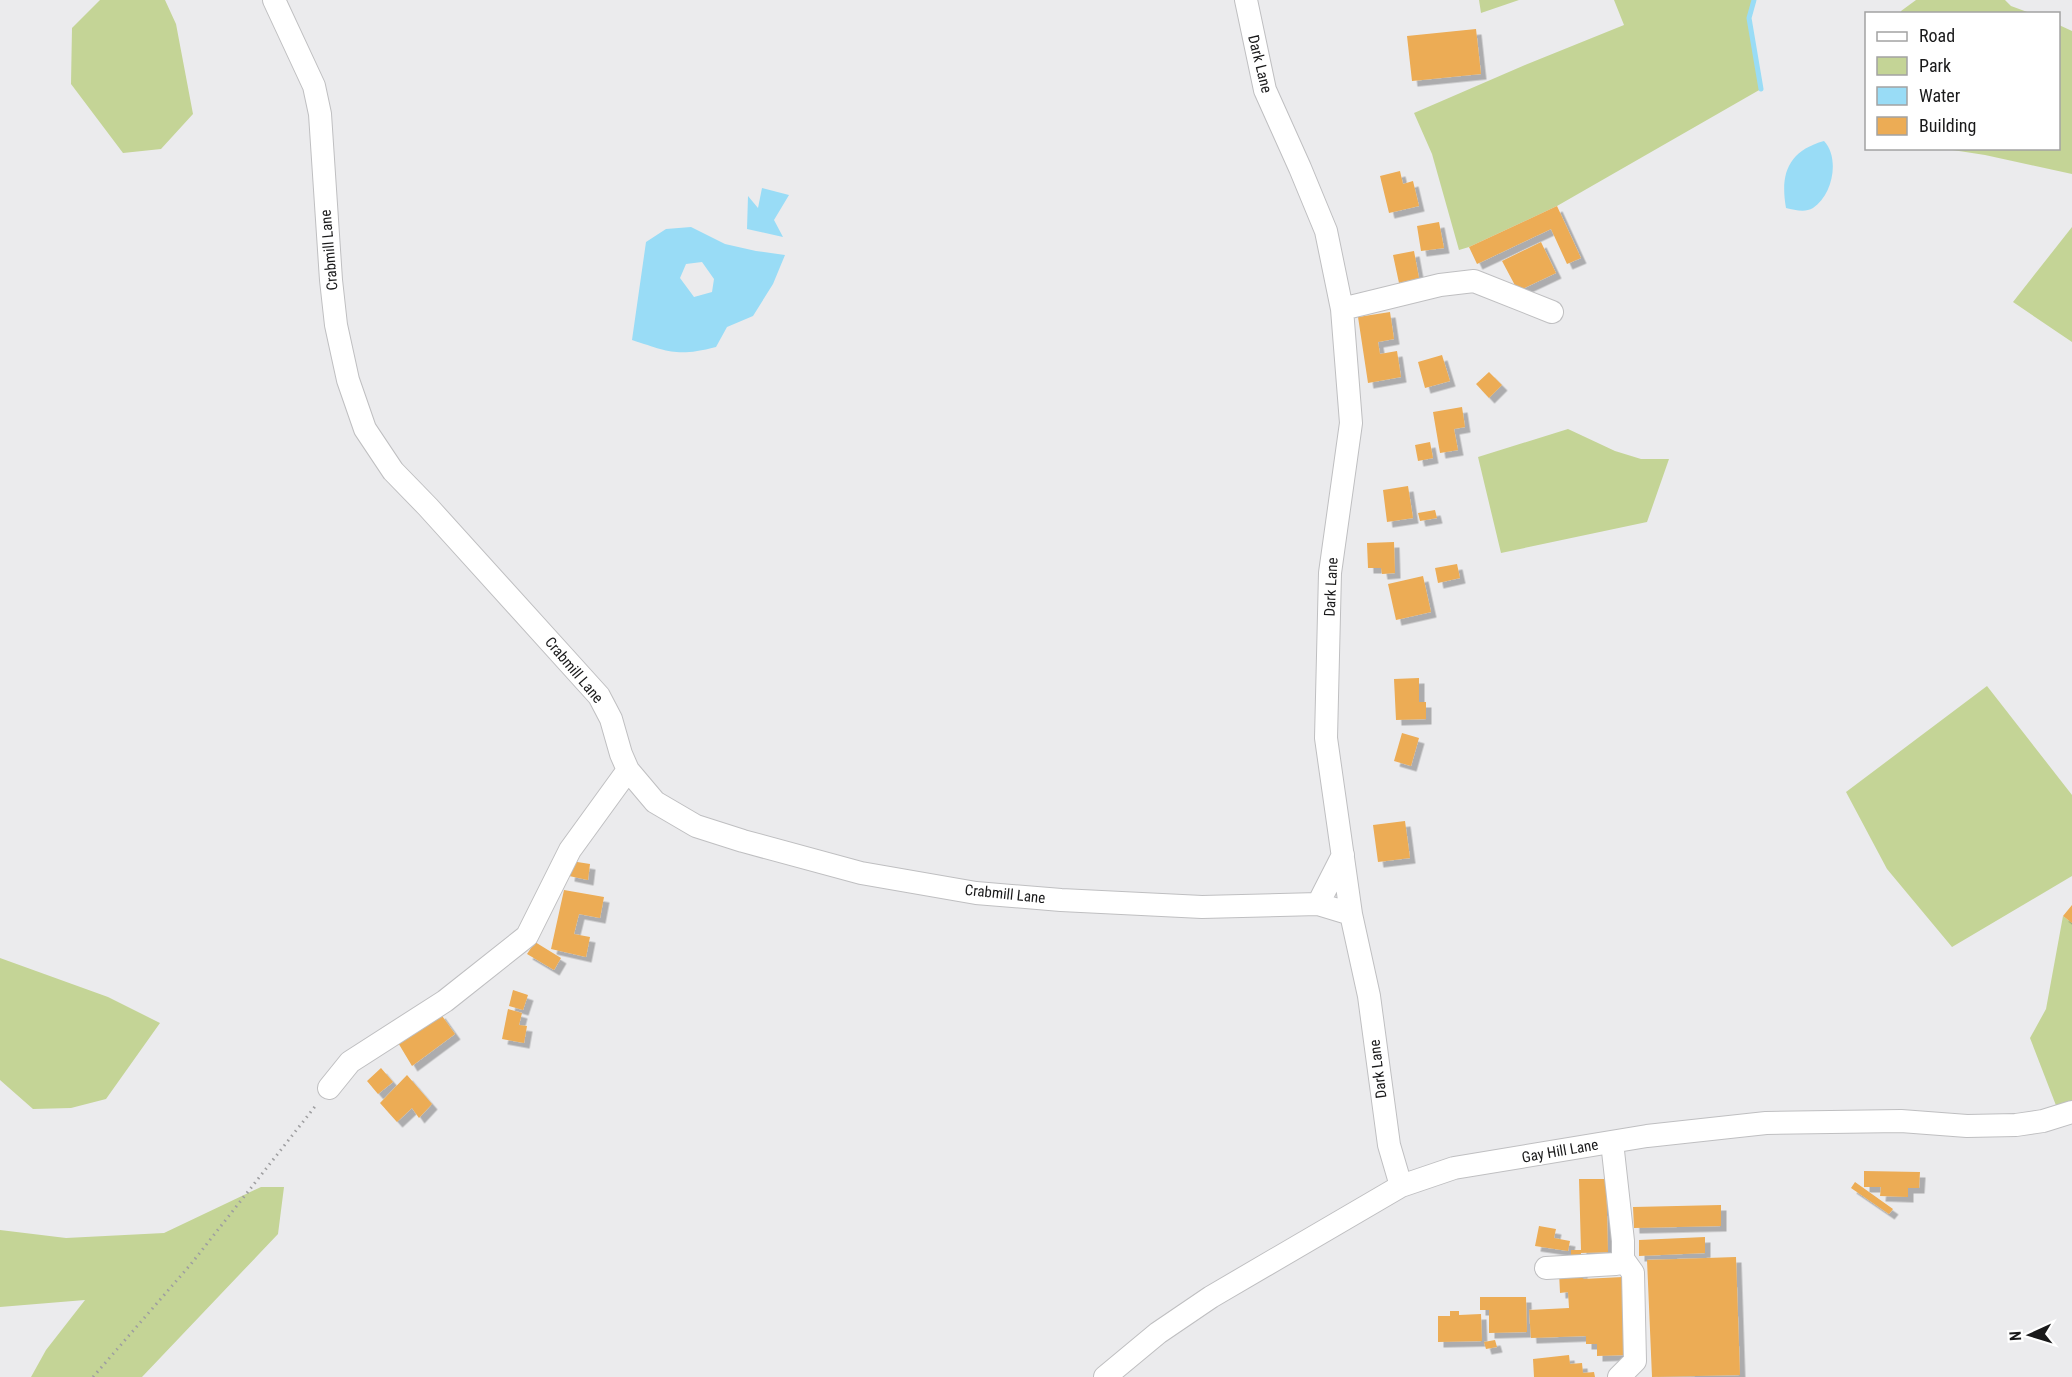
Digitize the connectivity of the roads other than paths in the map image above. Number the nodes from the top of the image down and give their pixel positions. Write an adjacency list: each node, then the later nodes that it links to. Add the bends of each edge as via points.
1 (274, 0): 5 (street, Crabmill Lane, via 314,86 336,325 348,380 365,429 393,471 599,696)
2 (1246, 0): 3 (street, Dark Lane, via 1265,90 1326,231)
3 (1342, 309): 4 (street, via 1440,285 1474,281); 6 (street, Dark Lane, via 1351,423 1330,573 1326,738)
4 (1552, 312)
5 (628, 770): 7 (street, Crabmill Lane, via 655,802 696,826 861,873 976,892 1061,900 1202,907); 9 (street, via 570,850 527,936 445,1001 350,1062)
6 (1343, 855): 7 (street); 8 (street, Dark Lane)
7 (1318, 904): 8 (street, Crabmill Lane)
8 (1351, 914): 12 (street, Dark Lane, via 1369,996 1389,1145)
9 (329, 1088)
10 (2072, 1112): 11 (street, Gay Hill Lane, via 2016,1125 1901,1121 1766,1123)
11 (1612, 1142): 12 (street, Gay Hill Lane, via 1454,1168); 13 (street)
12 (1401, 1186): 15 (street, Gay Hill Lane, via 1211,1298 1158,1333)
13 (1623, 1259): 14 (street, via 1616,1264); 16 (street, via 1633,1273 1635,1361)
14 (1546, 1268)
15 (1105, 1377)
16 (1619, 1377)

